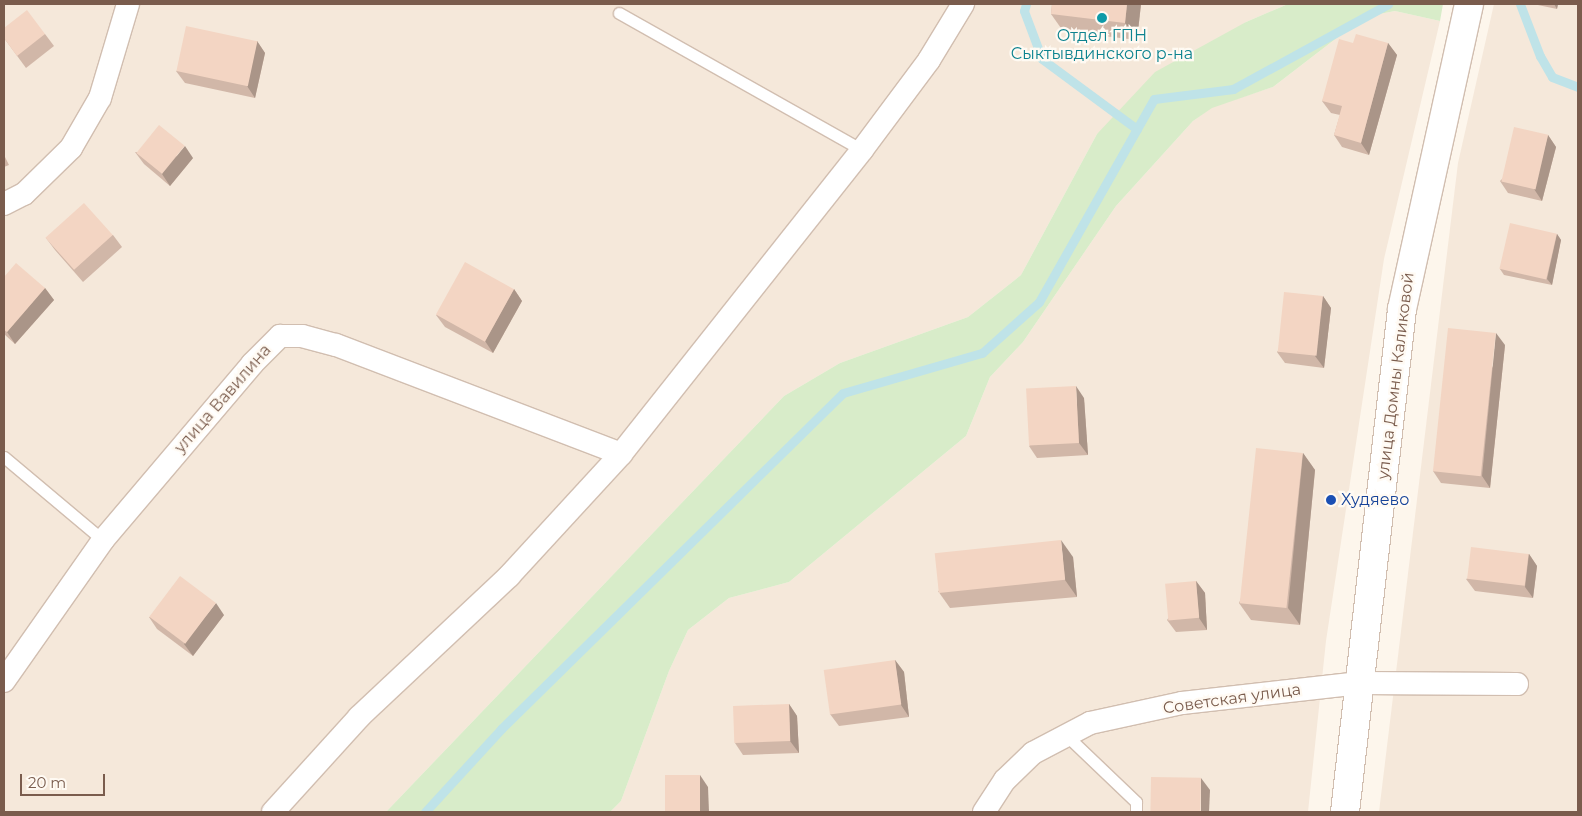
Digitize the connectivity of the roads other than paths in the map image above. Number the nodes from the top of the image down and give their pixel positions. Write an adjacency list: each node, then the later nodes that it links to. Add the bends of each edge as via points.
1 (128, 4): 6 (street, via 100,98 71,148 24,194)
2 (963, 4): 5 (street, via 929,60)
3 (1469, 4): 11 (main road, улица Домны Каликовой, via 1402,309)
4 (619, 13): 5 (lane)
5 (862, 150): 7 (street)
6 (4, 204)
7 (621, 454): 9 (street, улица Вавилина, via 336,345 302,336 280,336 252,364); 14 (street, via 509,576 359,717)
8 (4, 457): 9 (lane)
9 (103, 540): 10 (street, улица Вавилина)
10 (4, 681)
11 (1360, 683): 12 (street, Советская улица); 13 (street, Советская улица, via 1182,704 1090,723); 17 (main road, улица Домны Каликовой)
12 (1518, 684)
13 (1066, 735): 15 (street, Советская улица, via 1032,753 1005,780); 16 (lane, via 1136,802)
14 (273, 812)
15 (984, 812)
16 (1136, 812)
17 (1345, 812)

